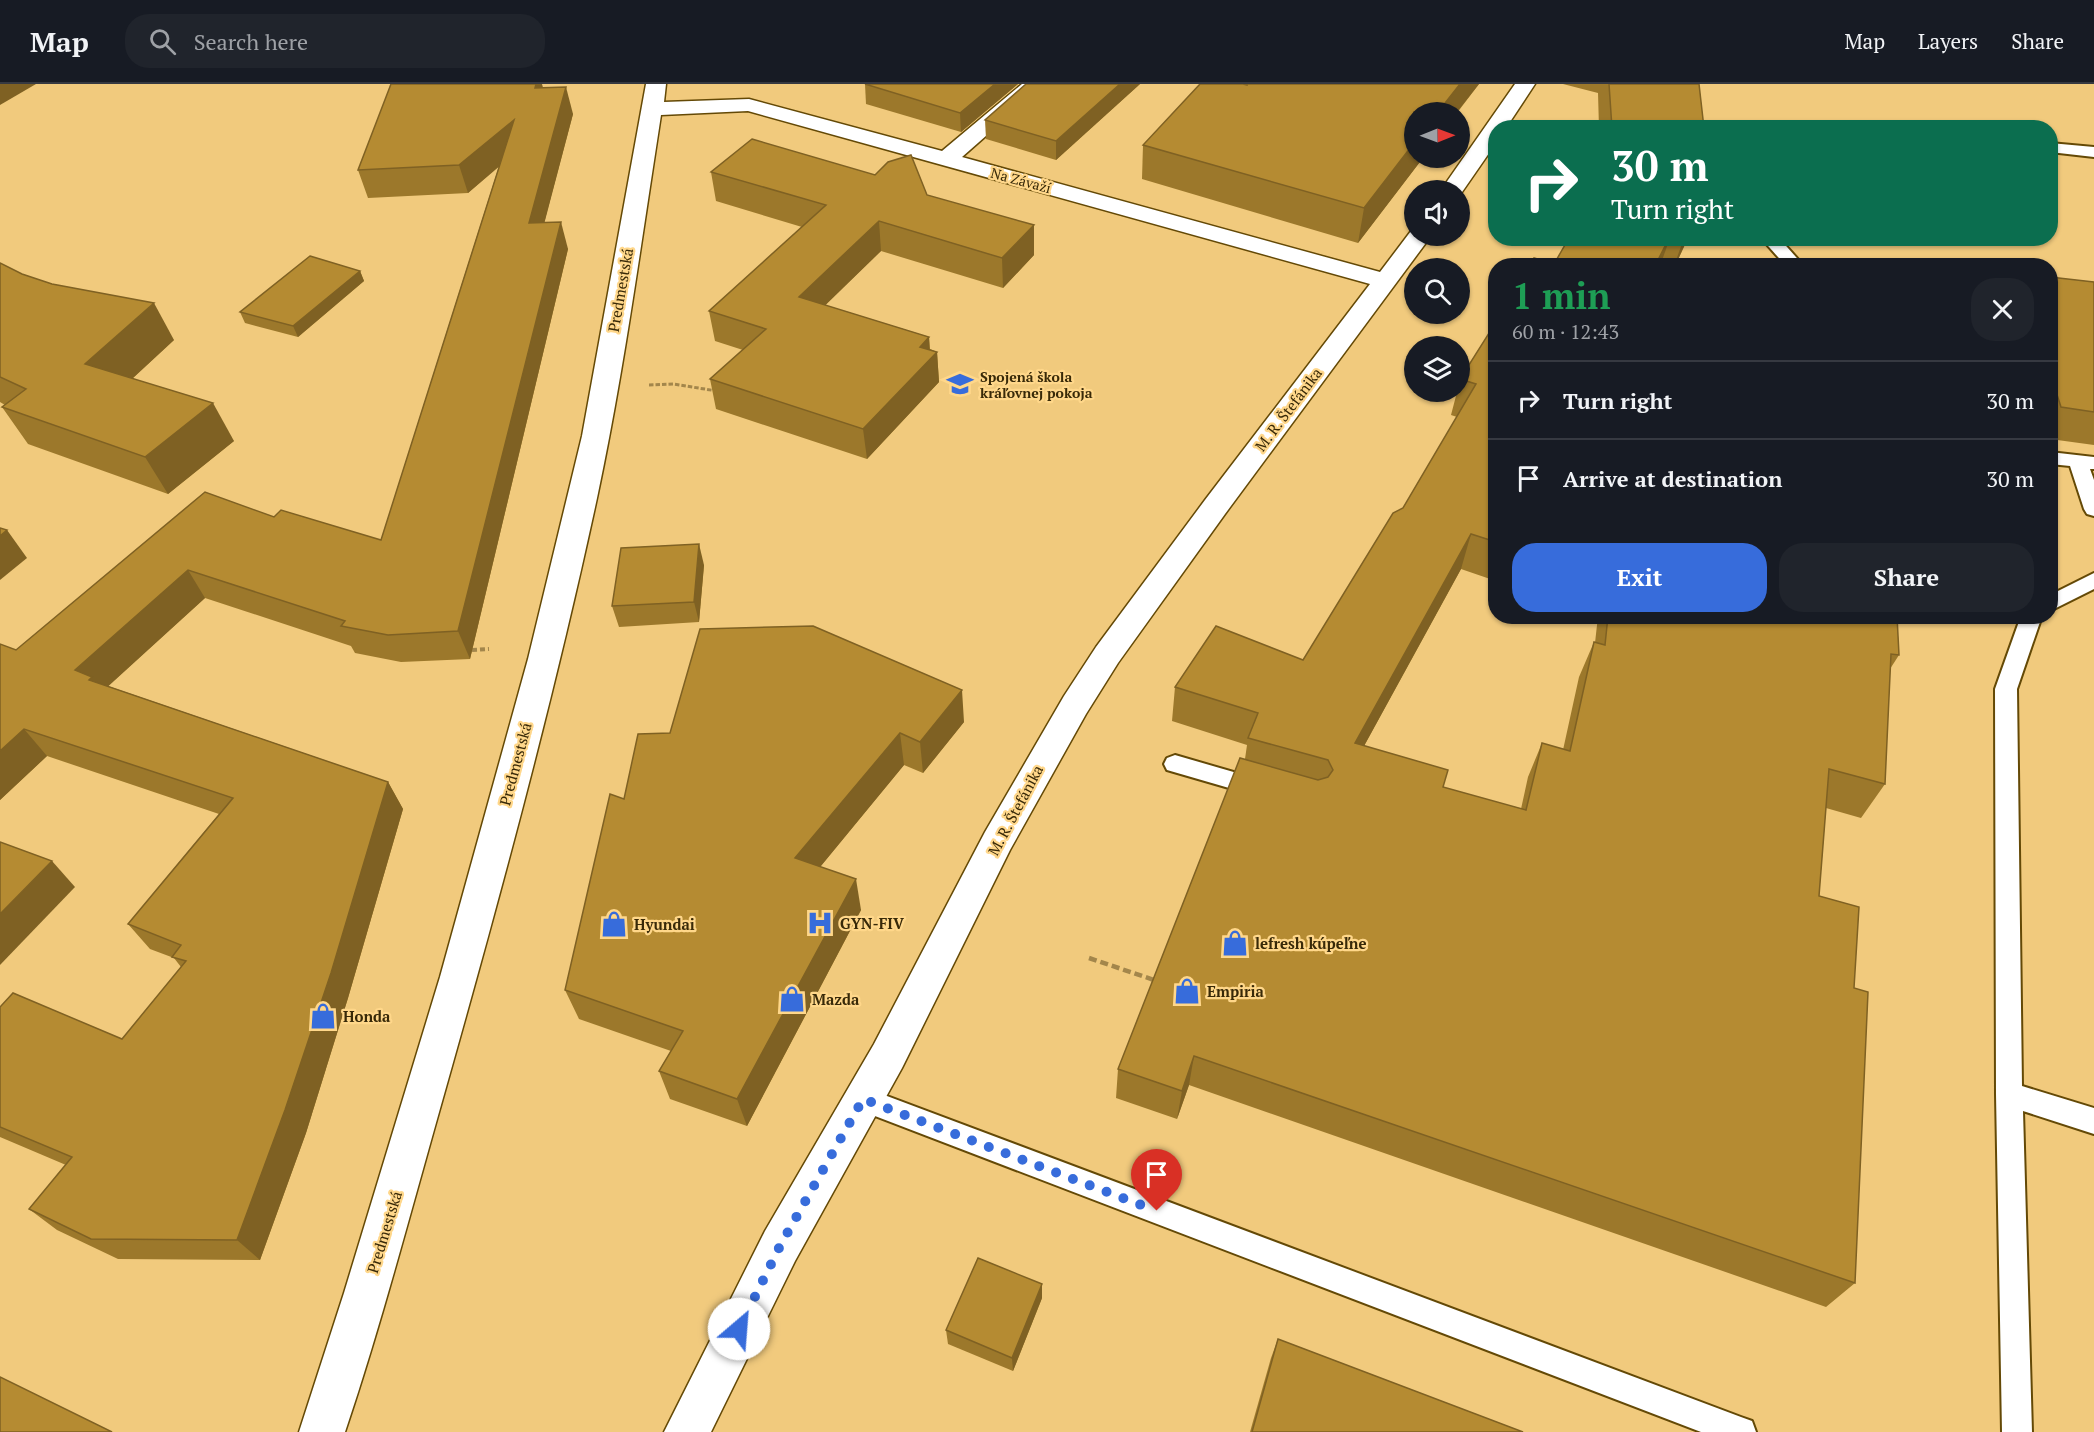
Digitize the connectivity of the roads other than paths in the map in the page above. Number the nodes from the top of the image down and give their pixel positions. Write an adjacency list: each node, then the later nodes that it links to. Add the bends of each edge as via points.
1 (1035, 84): 8 (street)
2 (1525, 84): 4 (street)
3 (654, 97): 8 (street, Na Závaží, via 749,105); 25 (street, Predmestská, via 571,551 409,1147)
4 (1500, 120)
5 (1488, 138): 9 (street)
6 (2058, 148): 7 (lane)
7 (2094, 152)
8 (946, 159): 13 (street, Na Závaží)
9 (1459, 180)
10 (1412, 246): 13 (street, M. R. Štefánika)
11 (1776, 246): 12 (lane)
12 (1788, 258)
13 (1386, 281): 23 (street, M. R. Štefánika, via 1107,655 1074,705 997,842)
14 (2058, 459): 15 (lane)
15 (2086, 462): 16 (lane)
16 (2094, 509)
17 (2094, 580): 18 (lane)
18 (2058, 600)
19 (2029, 624): 22 (lane, via 2006,689)
20 (1175, 764): 21 (lane)
21 (1277, 792)
22 (2009, 1094): 24 (lane); 28 (lane)
23 (863, 1099): 26 (street, M. R. Štefánika, via 780,1246); 27 (lane)
24 (2094, 1120)
25 (322, 1432)
26 (687, 1432)
27 (1741, 1432)
28 (2017, 1432)

